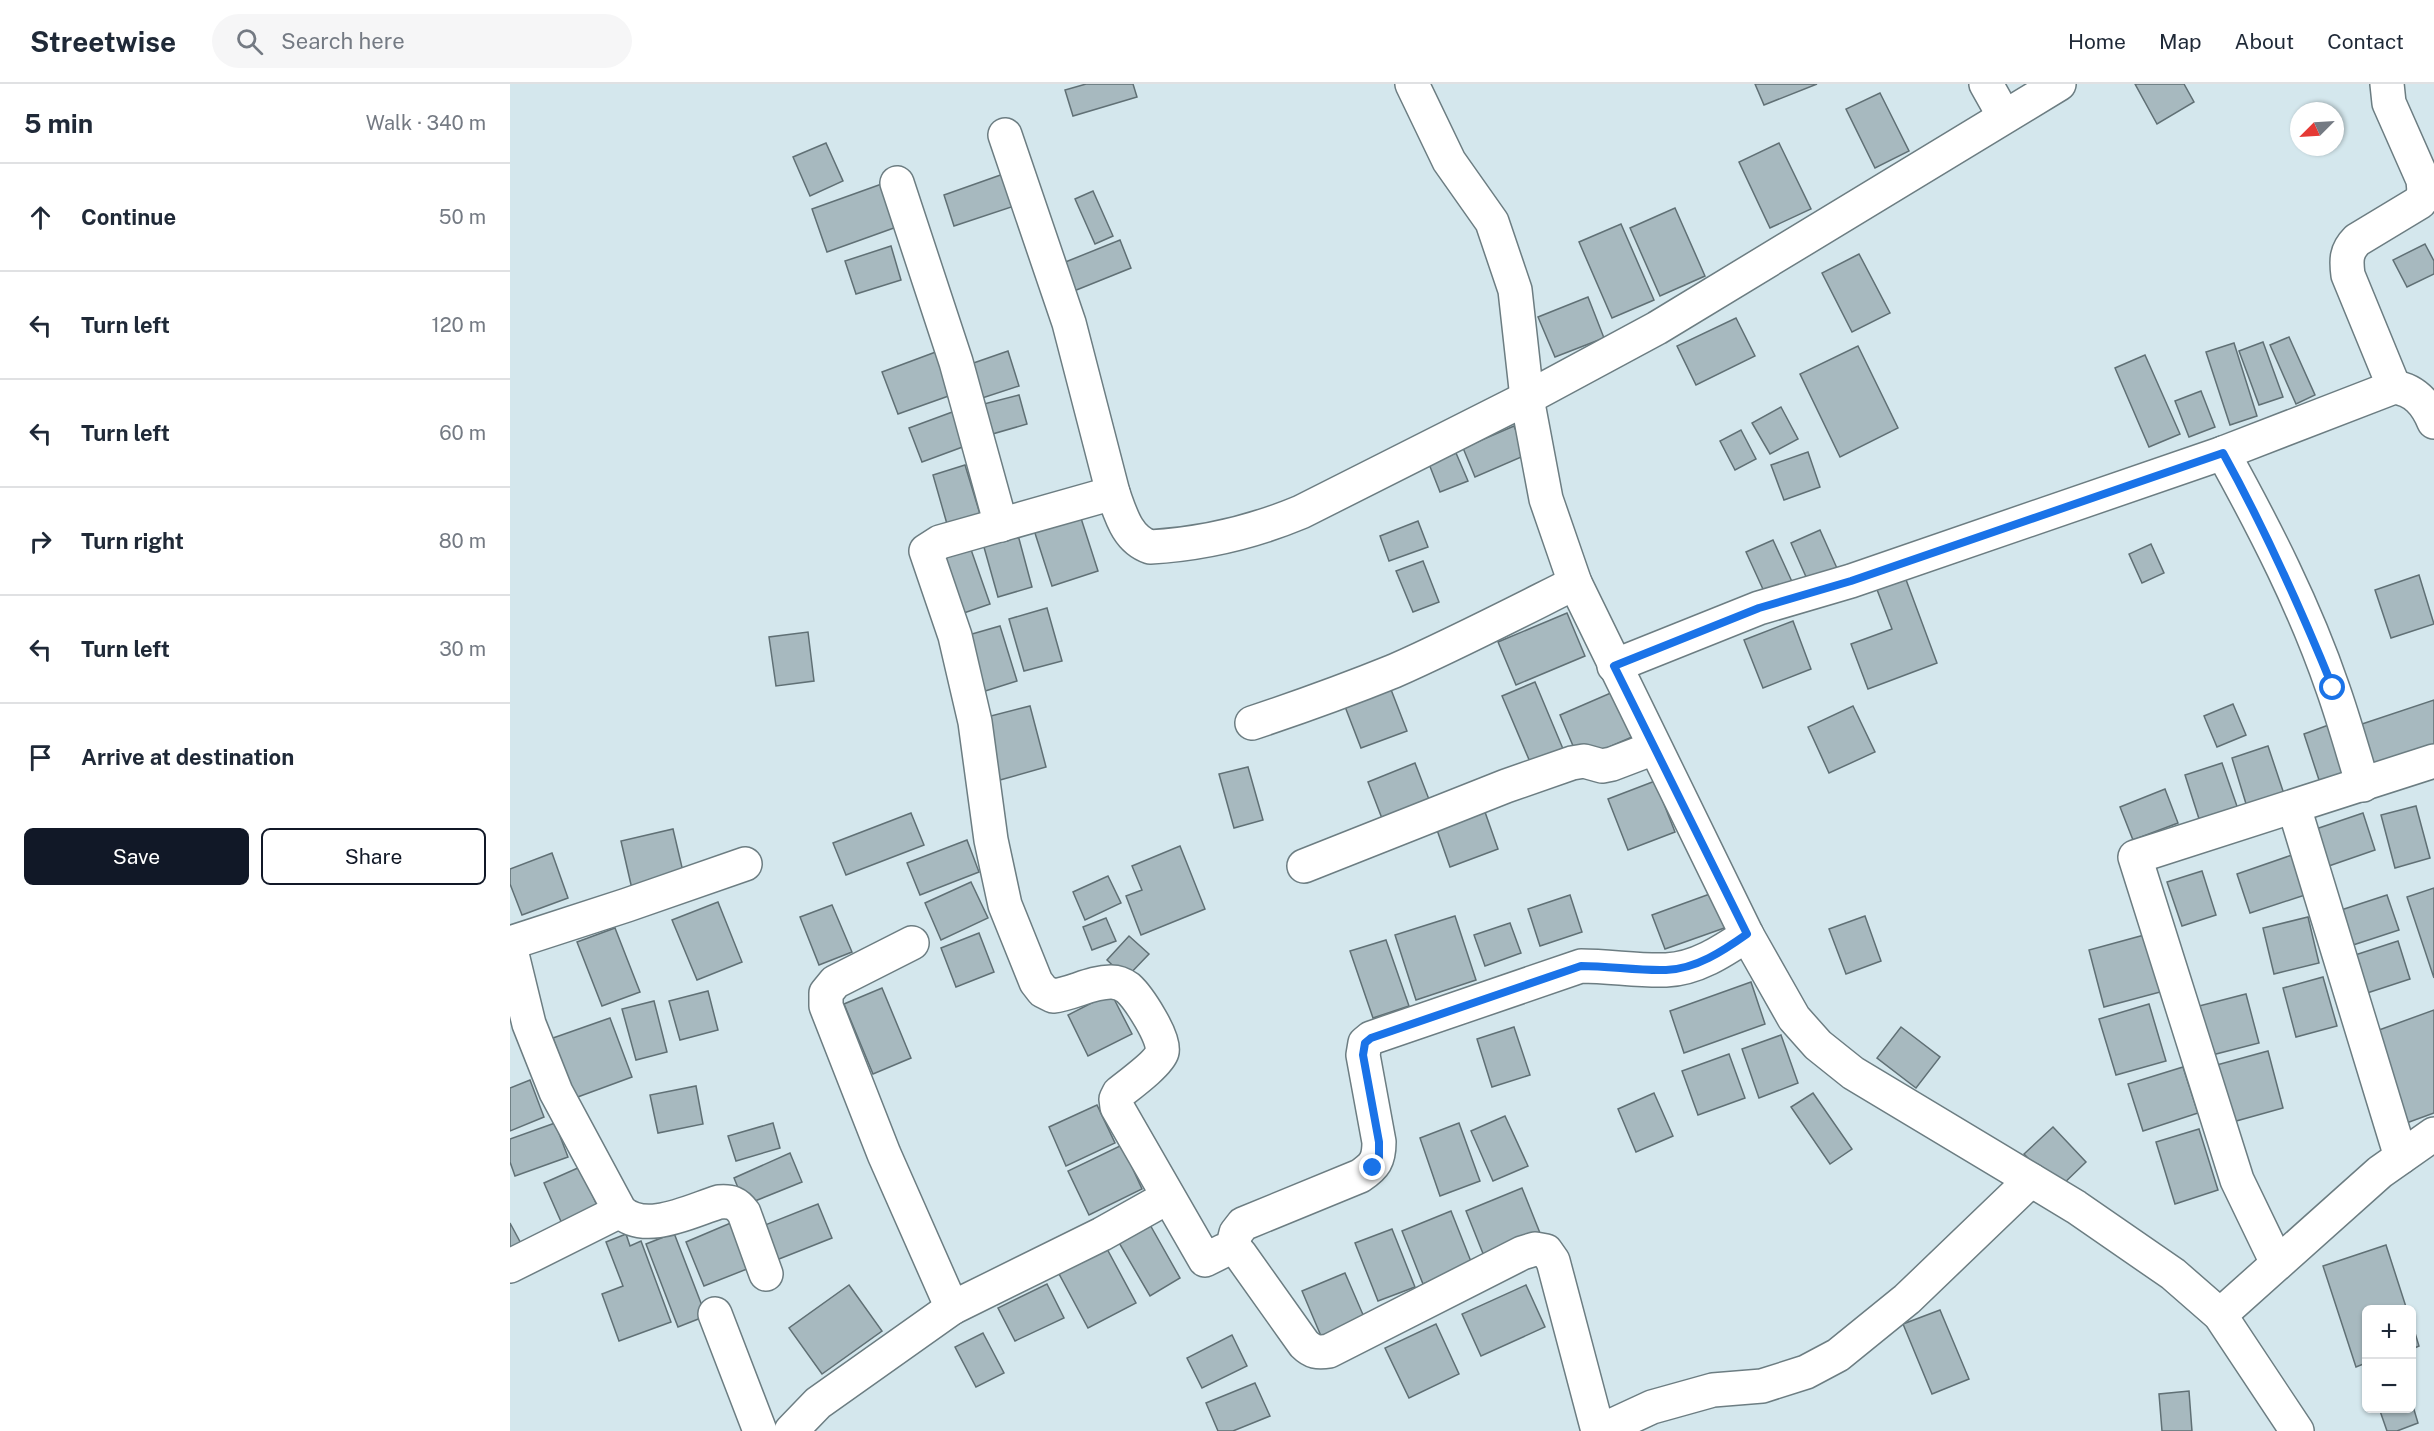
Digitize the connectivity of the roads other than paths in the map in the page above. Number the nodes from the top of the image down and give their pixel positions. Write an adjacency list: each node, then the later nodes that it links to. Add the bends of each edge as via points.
1 (1412, 84): 9 (street, via 1449,161 1492,222 1515,290)
2 (1986, 84): 5 (street)
3 (2059, 84): 5 (street)
4 (2387, 84): 8 (street, via 2389,103 2423,180 2424,192 2420,202 2357,240 2346,259 2348,275)
5 (2004, 116): 9 (street, via 1657,328)
6 (1005, 135): 12 (street, via 1070,323)
7 (897, 183): 13 (street, via 956,362)
8 (2394, 387): 10 (street, via 2407,389); 11 (street)
9 (1527, 398): 12 (street, via 1301,512 1234,536 1150,547 1137,543); 14 (street, via 1546,499)
10 (2432, 413)
11 (2223, 453): 15 (street, via 1851,581 1759,608); 19 (street, via 2295,595 2333,688)
12 (1113, 493): 13 (street)
13 (1001, 525): 29 (street, via 940,542 926,551 955,636 975,722 991,840 1005,905 1043,991 1053,996 1104,983 1120,984 1129,989 1160,1035 1162,1054 1116,1099 1120,1114)
14 (1575, 583): 15 (street); 16 (street, via 1395,670)
15 (1614, 666): 17 (street)
16 (1252, 723)
17 (1654, 748): 22 (street, via 1602,766 1572,763); 23 (street)
18 (2434, 761): 19 (street)
19 (2363, 785): 20 (street)
20 (2294, 807): 27 (street); 32 (street, via 2134,857 2237,1180)
21 (745, 864): 25 (street)
22 (1304, 866)
23 (1747, 934): 28 (street, via 1794,1018 1818,1045 1853,1072); 31 (street, via 1699,962 1668,970 1581,966 1371,1038 1365,1043 1363,1055 1379,1142 1379,1157 1373,1168 1243,1224)
24 (912, 943): 35 (street, via 835,982 826,993 826,1006 884,1155)
25 (510, 944): 30 (street, via 529,1024 556,1092)
26 (2434, 1134): 27 (street)
27 (2401, 1157): 32 (street)
28 (2031, 1180): 37 (street, via 2173,1274); 40 (street, via 1907,1299 1838,1354 1806,1372 1773,1383 1713,1390 1662,1404)
29 (1168, 1197): 31 (street, via 1205,1260); 35 (street)
30 (620, 1210): 33 (street); 34 (street, via 638,1221 657,1221 729,1201 744,1213)
31 (1232, 1249): 40 (street, via 1240,1254 1304,1344 1319,1353 1329,1352 1522,1253 1546,1251 1553,1261)
32 (2277, 1263): 37 (street)
33 (510, 1266)
34 (766, 1274)
35 (952, 1308): 39 (street, via 818,1402)
36 (715, 1314): 38 (street)
37 (2220, 1315): 41 (street)
38 (760, 1431)
39 (792, 1431)
40 (1599, 1431)
41 (2297, 1431)

